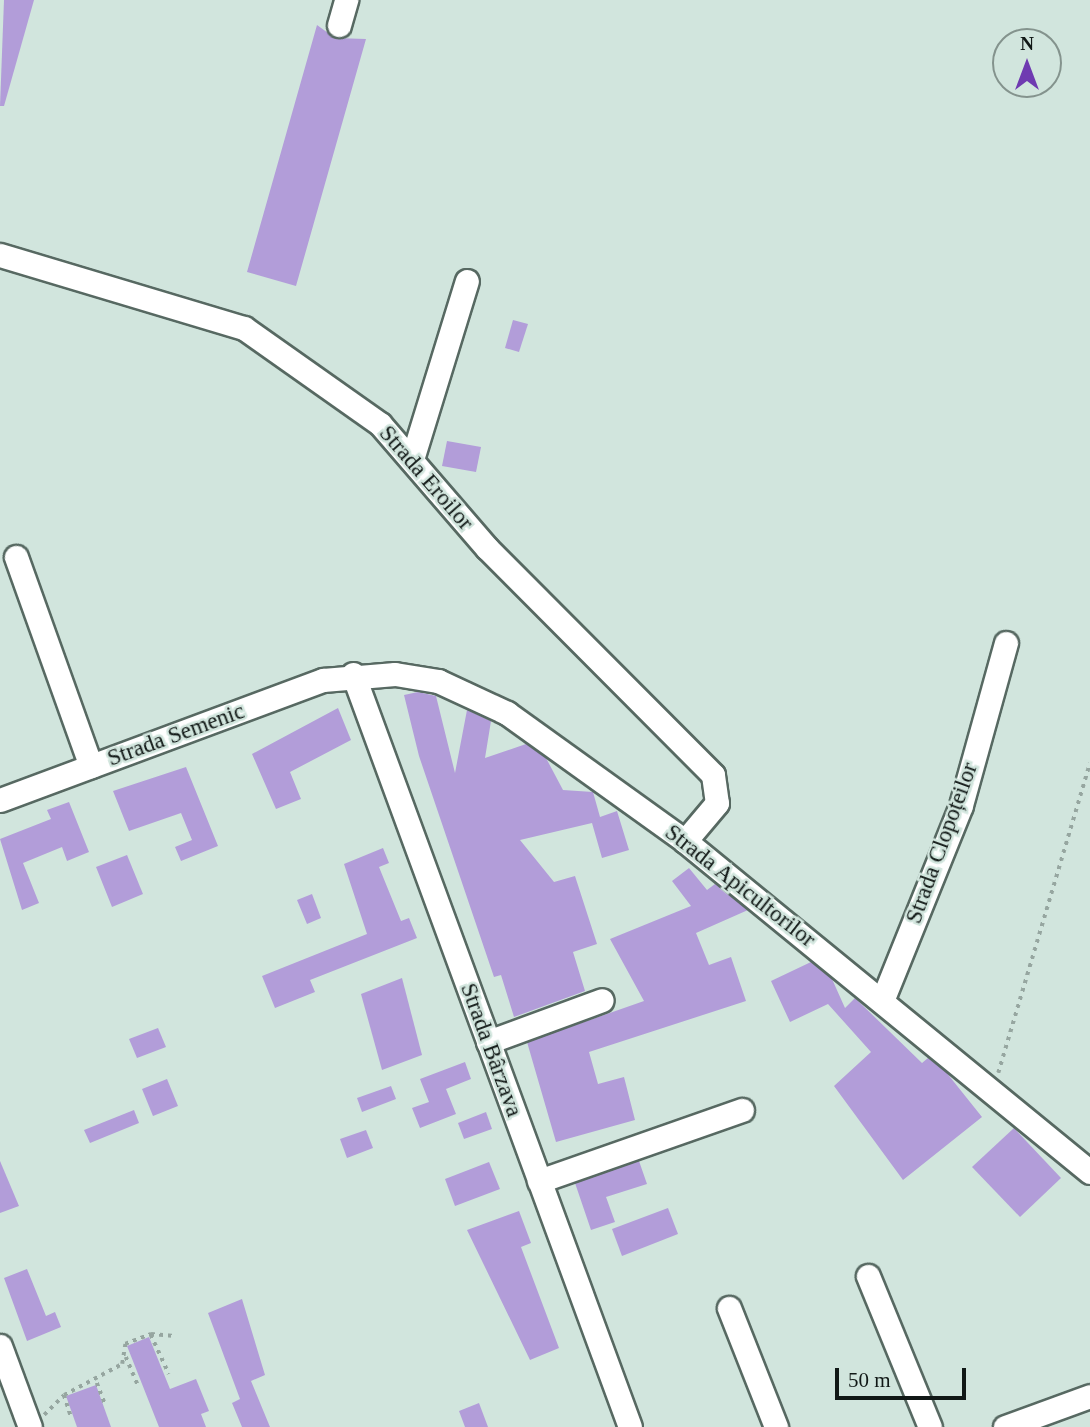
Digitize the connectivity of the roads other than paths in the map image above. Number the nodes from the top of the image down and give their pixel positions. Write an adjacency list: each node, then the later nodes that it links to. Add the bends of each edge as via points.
1 (346, 0): 2 (street)
2 (339, 25)
3 (0, 255): 5 (street, Strada Eroilor, via 243,328 380,424)
4 (467, 281): 5 (street)
5 (413, 456): 11 (street, Strada Eroilor, via 487,548 713,775 717,803)
6 (16, 557): 9 (street)
7 (1006, 643): 13 (street, Strada Clopoțeilor, via 961,805)
8 (353, 674): 9 (street, Strada Semenic); 11 (street, Strada Apicultorilor, via 438,681 508,713); 14 (street, Strada Bârzava)
9 (91, 766): 10 (street, Strada Semenic)
10 (0, 800)
11 (685, 841): 13 (street, Strada Apicultorilor)
12 (602, 1000): 14 (street)
13 (882, 1001): 16 (street, Strada Apicultorilor)
14 (488, 1042): 17 (street, Strada Bârzava)
15 (742, 1110): 17 (street)
16 (1090, 1172)
17 (539, 1181): 23 (street, Strada Bârzava)
18 (868, 1276): 25 (street)
19 (729, 1308): 24 (street)
20 (0, 1346): 22 (street)
21 (1090, 1396): 26 (street)
22 (29, 1424)
23 (630, 1427)
24 (776, 1427)
25 (929, 1427)
26 (1005, 1427)

